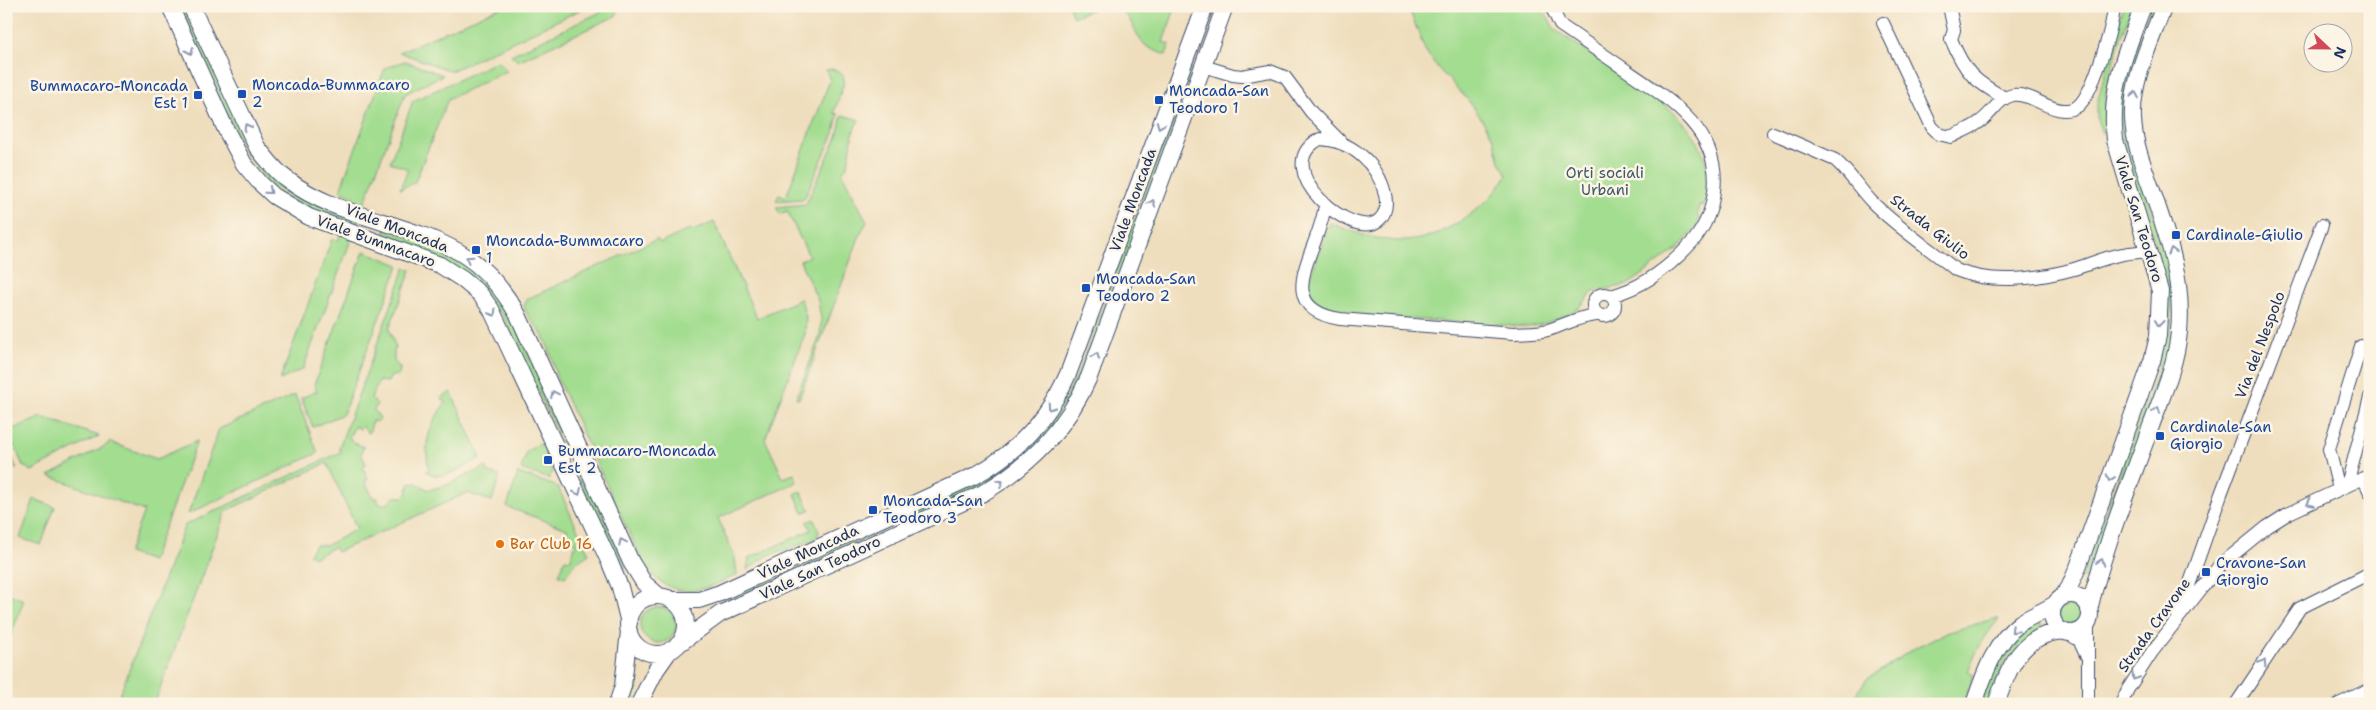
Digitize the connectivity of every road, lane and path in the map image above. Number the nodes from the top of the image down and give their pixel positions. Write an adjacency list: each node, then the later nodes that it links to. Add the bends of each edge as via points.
1 (170, 6): 34 (main road, Viale Bummacaro, one-way to 34, via 226,130 244,164 260,183 309,217 429,260 448,270 471,286 491,309)
2 (190, 6): 32 (main road, Viale Moncada, one-way to 2, via 522,323 492,278 459,252 302,190 272,166 244,122)
3 (1551, 6): 24 (street, via 1560,25 1669,99 1688,117 1700,132 1713,162 1715,184 1712,203 1702,230 1682,254)
4 (1949, 6): 13 (street, via 1954,30 1952,39 1968,72 1980,84)
5 (2114, 6): 13 (street, via 2110,31 2091,86 2078,106 2062,110 2022,96)
6 (2143, 6): 22 (main road, Viale San Teodoro, via 2115,89 2113,125)
7 (2164, 6): 39 (main road, one-way to 7, via 2099,567 2171,371 2179,333 2180,294 2176,264 2141,158 2133,119 2136,88)
8 (1202, 13): 9 (main road); 11 (main road, Viale Moncada)
9 (1221, 17): 12 (main road, Viale San Teodoro)
10 (1883, 23): 13 (street, via 1932,127 1939,134 1951,137 1980,122)
11 (1185, 59): 12 (main road); 35 (main road, Viale Moncada, one-way to 35, via 1068,374 1040,422 1012,451 976,475)
12 (1203, 66): 14 (street, via 1242,76 1262,71 1277,73 1285,77); 38 (main road, Viale San Teodoro, one-way to 12, via 983,493 1020,470 1054,435 1077,403 1089,377)
13 (2006, 98)
14 (1311, 112): 16 (street, via 1315,126); 17 (street)
15 (1773, 133): 22 (street, Strada Giulio, via 1835,160 1871,202 1956,270 1966,274 2014,279 2064,272 2123,254)
16 (1313, 142): 17 (street, via 1320,138); 18 (street, via 1304,154 1304,168 1310,188)
17 (1341, 142): 19 (street, via 1372,166 1387,201 1384,215 1372,224)
18 (1325, 204): 19 (street); 21 (street)
19 (1340, 214): 21 (street, via 1330,218)
20 (2322, 224): 40 (street, Via del Nespolo)
21 (1319, 232): 26 (street, via 1301,283 1306,301 1322,315 1513,332 1550,330)
22 (2149, 250): 37 (main road, Viale San Teodoro, one-way to 37, via 2160,292 2158,336 2152,361 2078,567 2069,588)
23 (1594, 299): 24 (street, via 1598,295); 25 (street, via 1593,310); 26 (street)
24 (1612, 301): 25 (street, via 1608,316)
25 (1597, 315): 26 (street)
26 (1572, 320)
27 (2360, 346): 30 (street, via 2329,448)
28 (2370, 397): 30 (street)
29 (2366, 476): 30 (street, Strada Cravone); 31 (street)
30 (2343, 487): 40 (street, Strada Cravone, one-way to 40, via 2289,513 2267,528 2220,566)
31 (2370, 492)
32 (631, 562): 34 (main road, via 624,574); 36 (main road, Viale Moncada, via 644,583)
33 (2370, 572): 53 (street, one-way to 33, via 2300,608)
34 (615, 573): 41 (main road, Viale Bummacaro)
35 (720, 593): 36 (main road, Viale Moncada, via 699,600); 38 (main road, via 716,606)
36 (665, 598): 41 (main road, via 651,597 638,603 633,609); 43 (main road, via 682,611 685,618 685,633)
37 (2058, 601): 39 (main road, via 2067,596 2078,596 2087,604); 42 (main road, via 2053,610 2054,622); 49 (main road, Viale San Teodoro, one-way to 49, via 2020,624 1999,644)
38 (726, 611): 43 (main road, Viale San Teodoro)
39 (2089, 616): 42 (main road, via 2080,631); 44 (street)
40 (2178, 617): 52 (street, Strada Cravone, one-way to 52, via 2144,664)
41 (629, 627): 43 (main road, via 641,649 656,654); 45 (main road, Viale Bummacaro)
42 (2065, 632): 44 (street, via 2079,640); 50 (main road, via 2047,633 2028,644 2014,661)
43 (673, 648): 47 (main road, Viale San Teodoro)
44 (2087, 658): 51 (street)
45 (623, 686): 47 (main road, via 630,679 638,678 644,684); 48 (main road, Viale Bummacaro)
46 (2370, 689): 54 (street)
47 (642, 696)
48 (617, 704)
49 (1974, 704)
50 (1996, 704)
51 (2088, 704)
52 (2121, 704)
53 (2236, 704)
54 (2339, 704)

